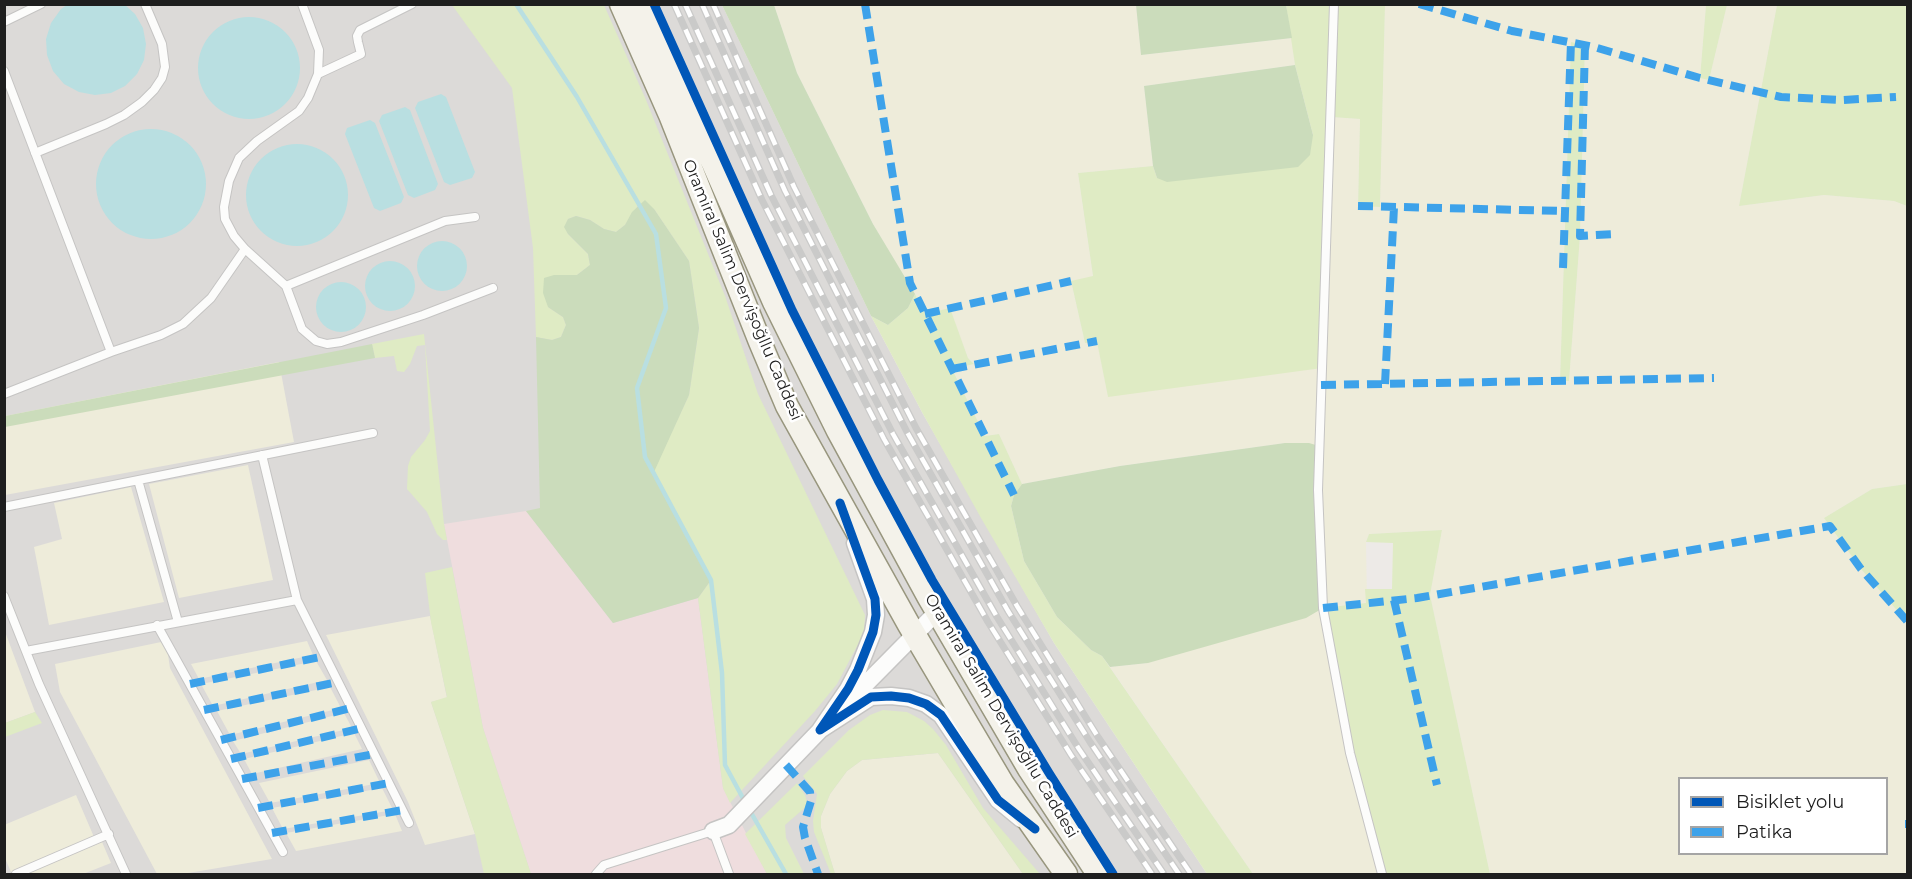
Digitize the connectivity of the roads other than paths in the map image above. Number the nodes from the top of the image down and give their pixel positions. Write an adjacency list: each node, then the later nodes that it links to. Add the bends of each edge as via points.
1 (41, 4): 8 (lane)
2 (145, 4): 11 (lane, via 165,61 162,78 154,90 124,115)
3 (302, 4): 10 (lane, via 319,50)
4 (412, 4): 10 (lane, via 366,26 357,36 361,54)
5 (621, 4): 21 (main road, Oramiral Salim Dervişoğllu Caddesi, via 787,406)
6 (643, 4): 25 (main road, Oramiral Salim Dervişoğllu Caddesi, via 774,302)
7 (1334, 4): 42 (lane, via 1318,490 1323,608 1348,744)
8 (4, 22)
9 (4, 71): 11 (lane)
10 (318, 74): 13 (lane, via 299,111 248,149 233,168 225,219)
11 (35, 153): 16 (lane)
12 (475, 217): 14 (lane, via 445,221)
13 (245, 249): 14 (lane); 16 (lane, via 211,298 188,320 161,335)
14 (286, 286): 15 (lane, via 302,329 327,344 423,315)
15 (493, 288)
16 (111, 352): 17 (lane)
17 (4, 394)
18 (373, 433): 19 (lane)
19 (262, 455): 20 (lane); 24 (lane)
20 (138, 480): 22 (lane); 26 (lane)
21 (840, 503): 28 (main road, Oramiral Salim Dervişoğllu Caddesi); 30 (street, via 875,599 876,615 858,670)
22 (4, 507)
23 (4, 596): 29 (lane)
24 (297, 600): 26 (lane); 31 (lane)
25 (937, 612): 28 (street); 41 (main road, Oramiral Salim Dervişoğllu Caddesi, via 1029,769)
26 (178, 622): 27 (lane)
27 (157, 625): 29 (lane); 35 (lane)
28 (914, 634): 30 (street); 32 (main road, Oramiral Salim Dervişoğllu Caddesi, via 1003,784)
29 (26, 651): 34 (lane)
30 (820, 730): 32 (street, via 871,697 909,698 926,704 941,715 998,800); 33 (street, via 729,825)
31 (409, 823)
32 (1035, 829): 40 (main road, Oramiral Salim Dervişoğllu Caddesi)
33 (713, 831): 38 (lane, via 604,865); 39 (lane)
34 (109, 834): 36 (lane); 37 (lane)
35 (283, 852)
36 (16, 874)
37 (126, 874)
38 (596, 874)
39 (729, 874)
40 (1066, 874)
41 (1098, 874)
42 (1382, 874)

